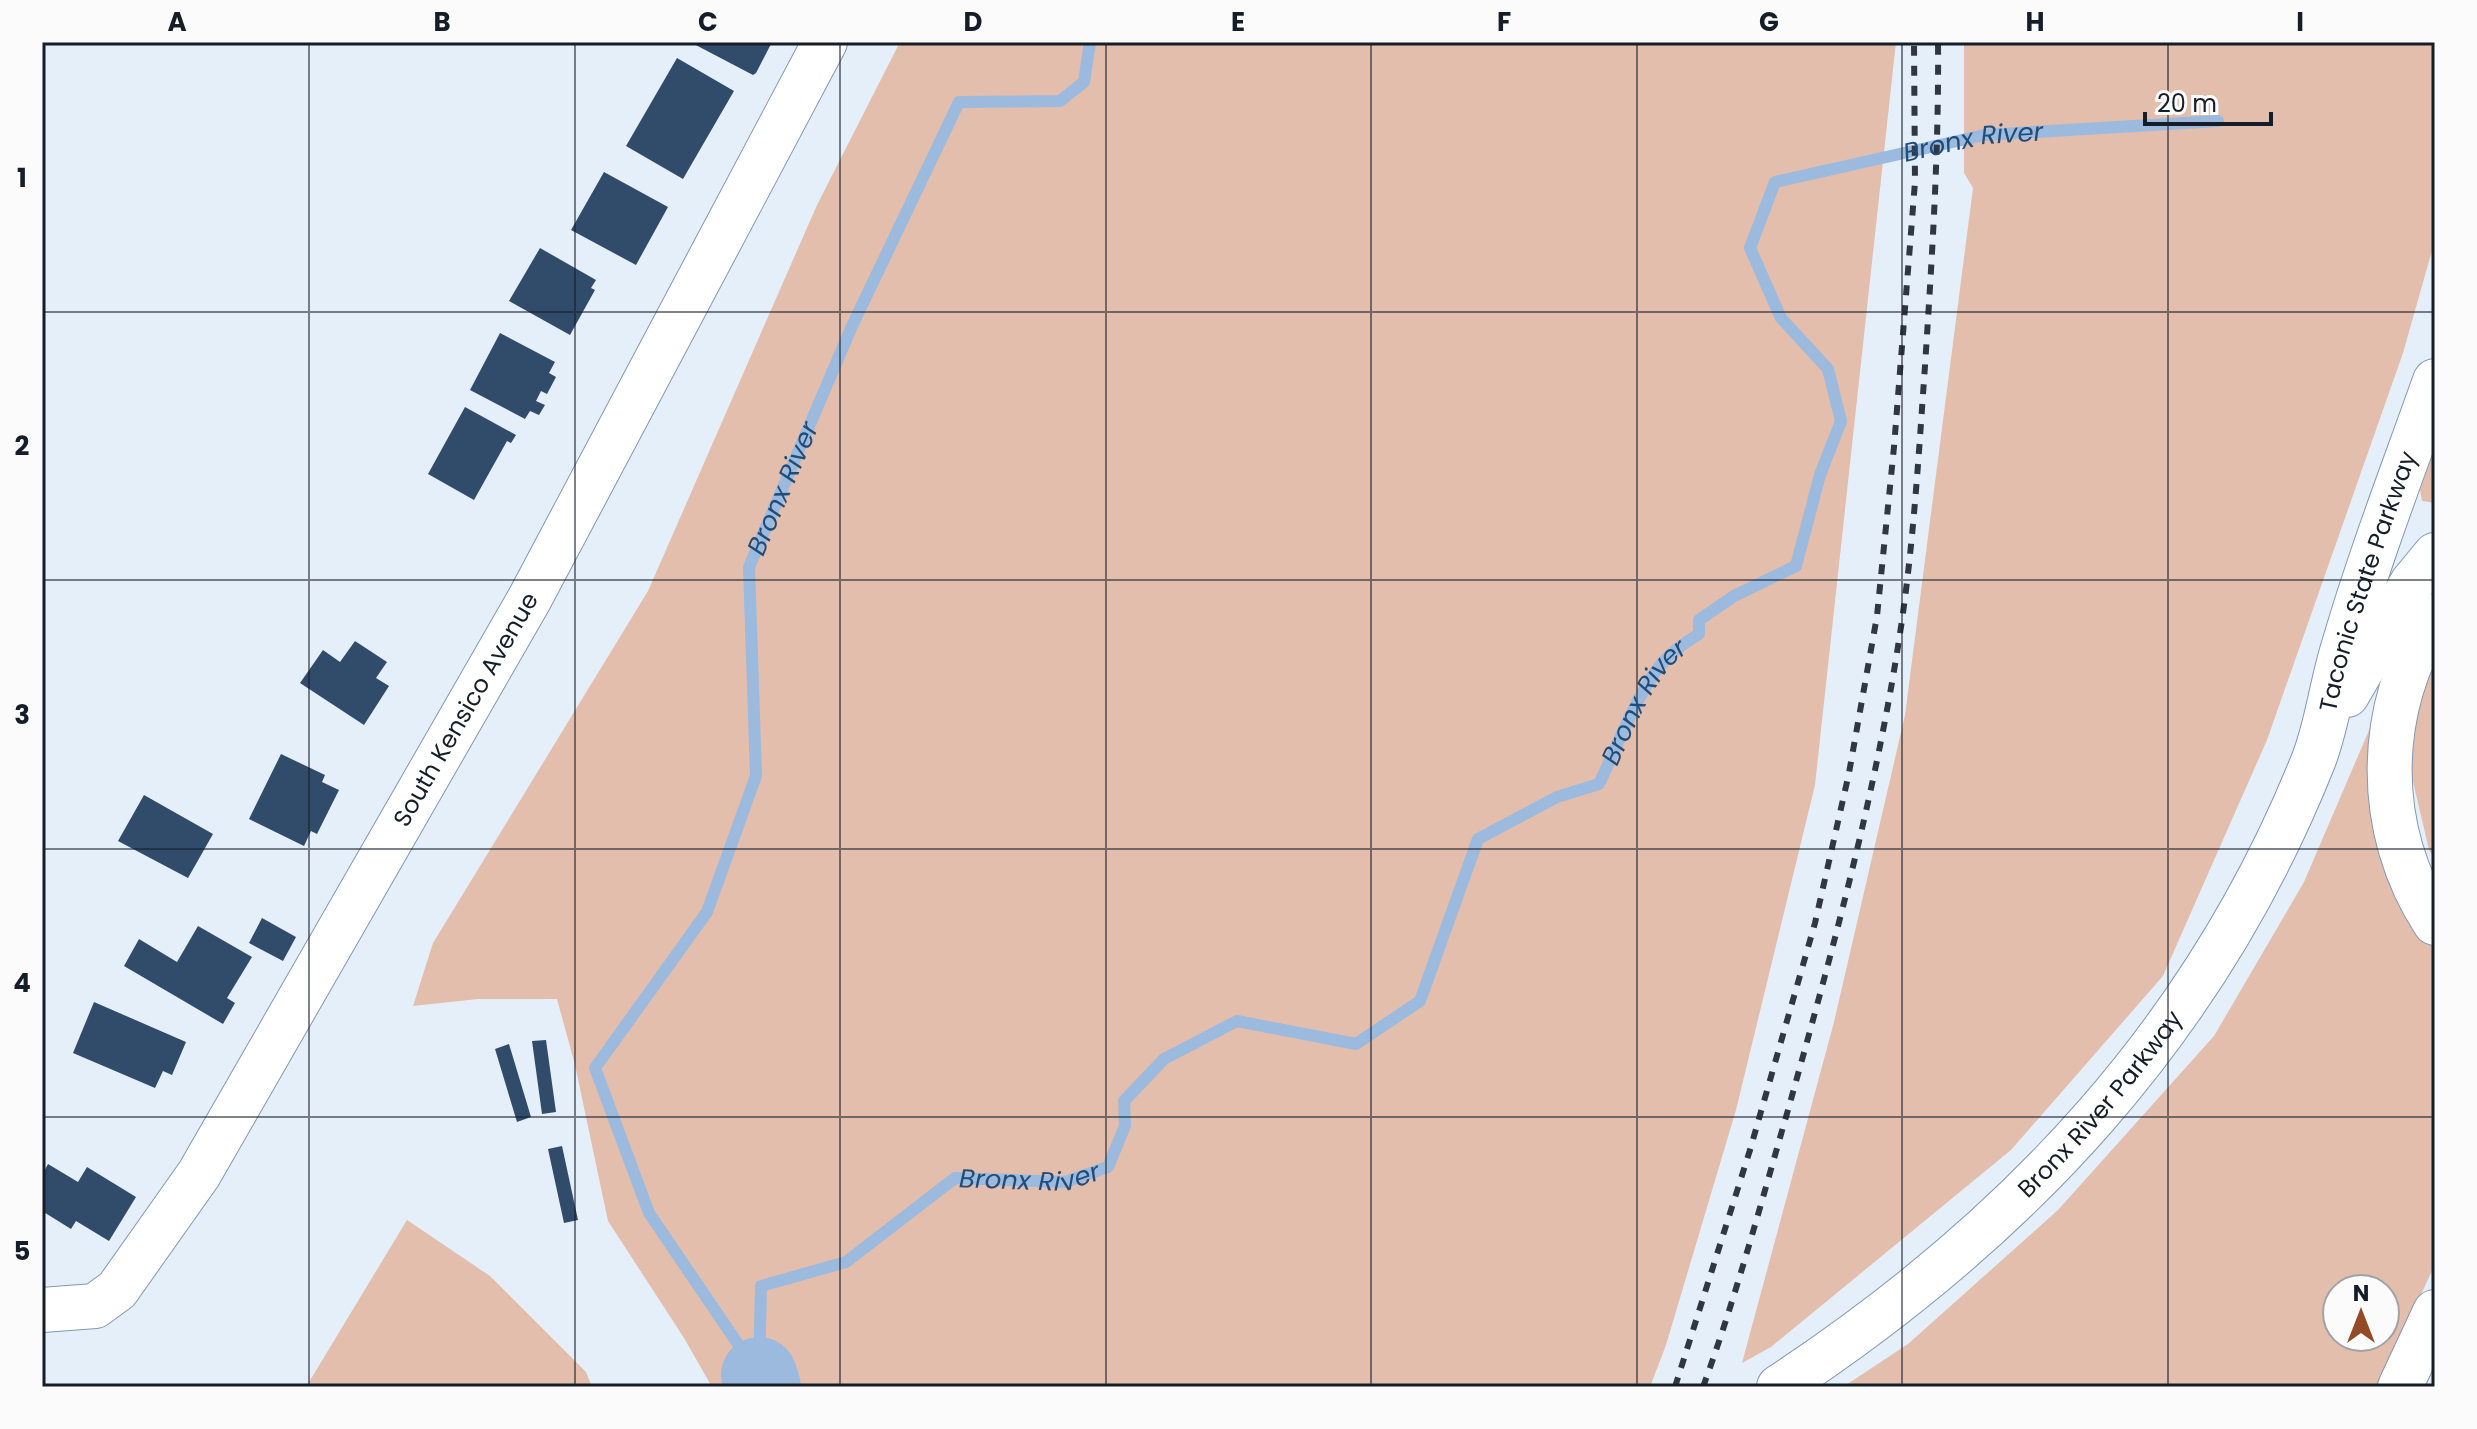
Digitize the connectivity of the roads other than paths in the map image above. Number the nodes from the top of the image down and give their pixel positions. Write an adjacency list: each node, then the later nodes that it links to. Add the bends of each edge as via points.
1 (825, 42): 7 (main road, South Kensico Avenue, via 530,598 199,1174 117,1290 95,1306)
2 (2435, 381): 5 (main road, Taconic State Parkway, via 2364,579)
3 (2435, 555): 5 (main road, via 2412,583)
4 (2435, 616): 6 (main road, via 2400,693 2389,786 2392,819 2411,880)
5 (2321, 740): 9 (main road, Bronx River Parkway, via 2261,878 2201,978 2130,1076 2010,1207 1931,1275)
6 (2435, 923)
7 (42, 1310)
8 (2435, 1312): 10 (main road)
9 (1779, 1387)
10 (2400, 1387)

